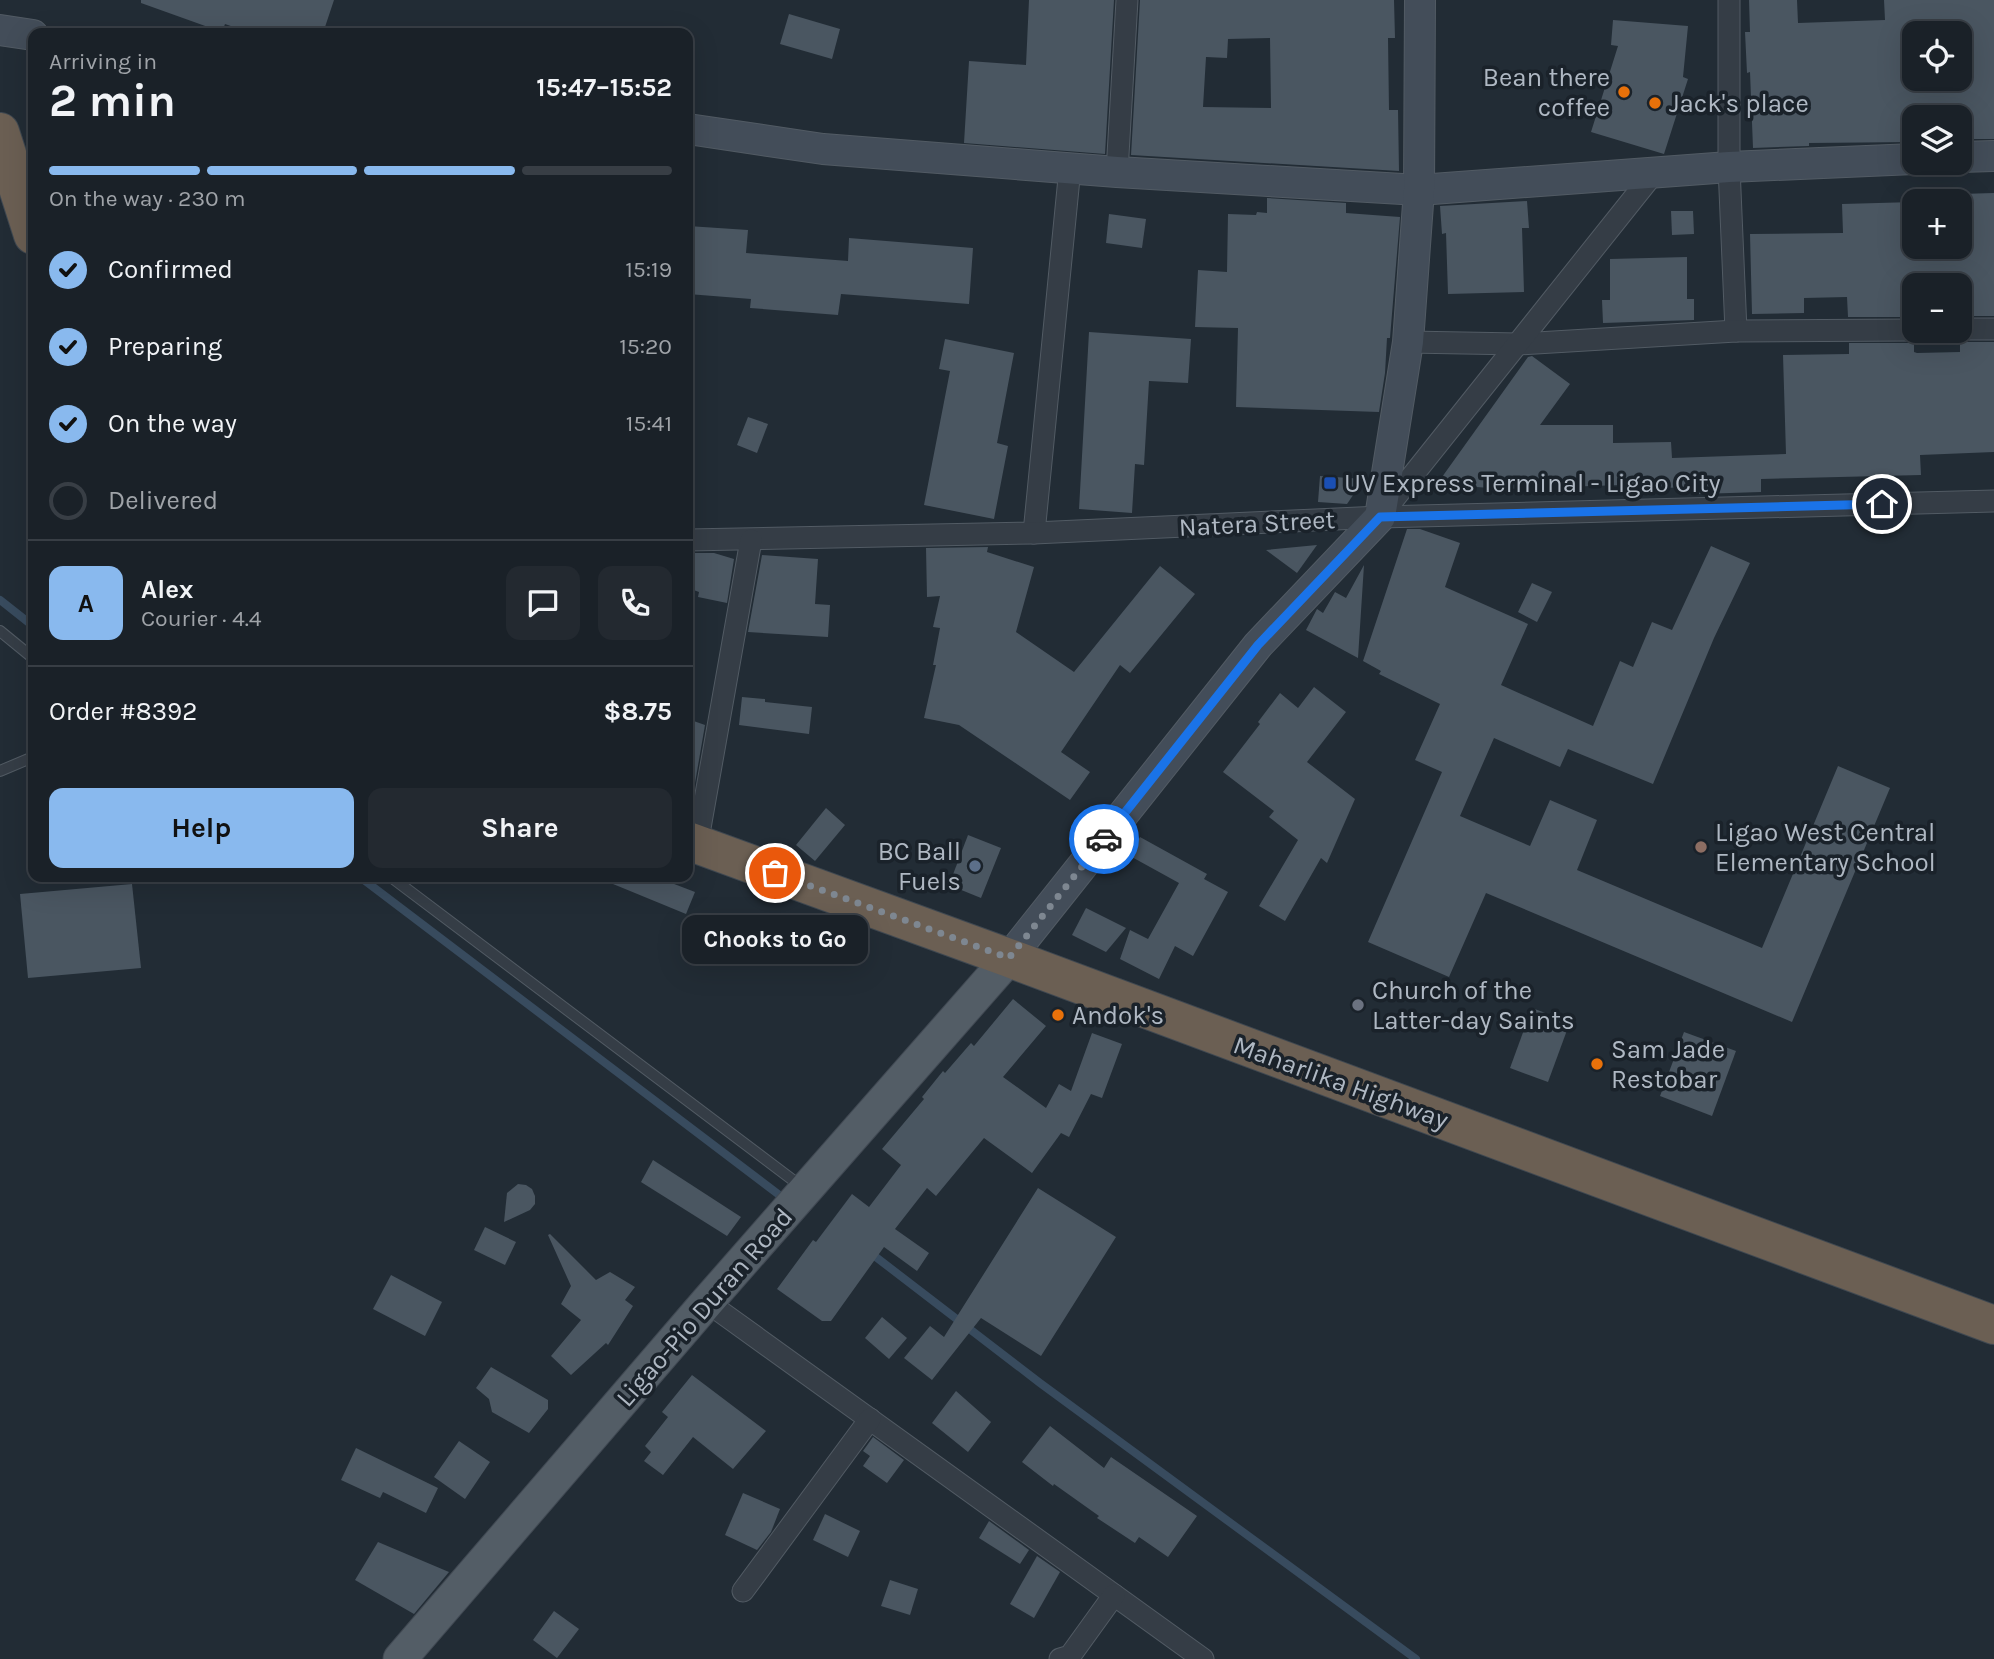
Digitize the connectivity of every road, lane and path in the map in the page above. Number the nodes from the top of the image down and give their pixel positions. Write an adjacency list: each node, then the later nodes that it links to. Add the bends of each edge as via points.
1 (1127, 0): 13 (street)
2 (1420, 0): 15 (street)
3 (1729, 0): 11 (street)
4 (0, 30): 5 (street)
5 (28, 34)
6 (693, 130): 12 (street, via 823,149)
7 (0, 132): 16 (highway)
8 (1994, 156): 9 (street)
9 (1972, 157)
10 (1902, 160): 11 (street)
11 (1729, 167): 14 (street); 20 (street)
12 (1070, 168): 13 (street); 25 (street)
13 (1117, 172): 15 (street)
14 (1653, 174): 15 (street); 22 (street)
15 (1419, 190): 21 (street)
16 (28, 219)
17 (1994, 329): 19 (street)
18 (1902, 330): 20 (street)
19 (1972, 330)
20 (1736, 331): 22 (street)
21 (1408, 342): 22 (street); 24 (street)
22 (1519, 344): 24 (street)
23 (1994, 501): 24 (street, Natera Street)
24 (1380, 517): 25 (street, Natera Street); 35 (street, via 1258,645)
25 (1034, 533): 27 (street, Natera Street)
26 (693, 540): 27 (street, Natera Street)
27 (751, 540): 32 (street)
28 (0, 631): 29 (lane)
29 (28, 654)
30 (28, 759): 31 (lane)
31 (0, 771)
32 (693, 838)
33 (693, 843): 35 (highway, Maharlika Highway)
34 (398, 882): 36 (lane)
35 (1009, 958): 36 (main road, Ligao-Pio Duran Road); 38 (highway, Maharlika Highway)
36 (806, 1190): 37 (main road, Ligao-Pio Duran Road)
37 (707, 1302): 39 (street); 42 (main road, Ligao-Pio Duran Road)
38 (1994, 1325)
39 (870, 1419): 40 (street); 41 (street)
40 (743, 1591)
41 (1114, 1595): 43 (street, via 1070,1656); 44 (street)
42 (400, 1659)
43 (1060, 1659)
44 (1203, 1659)

